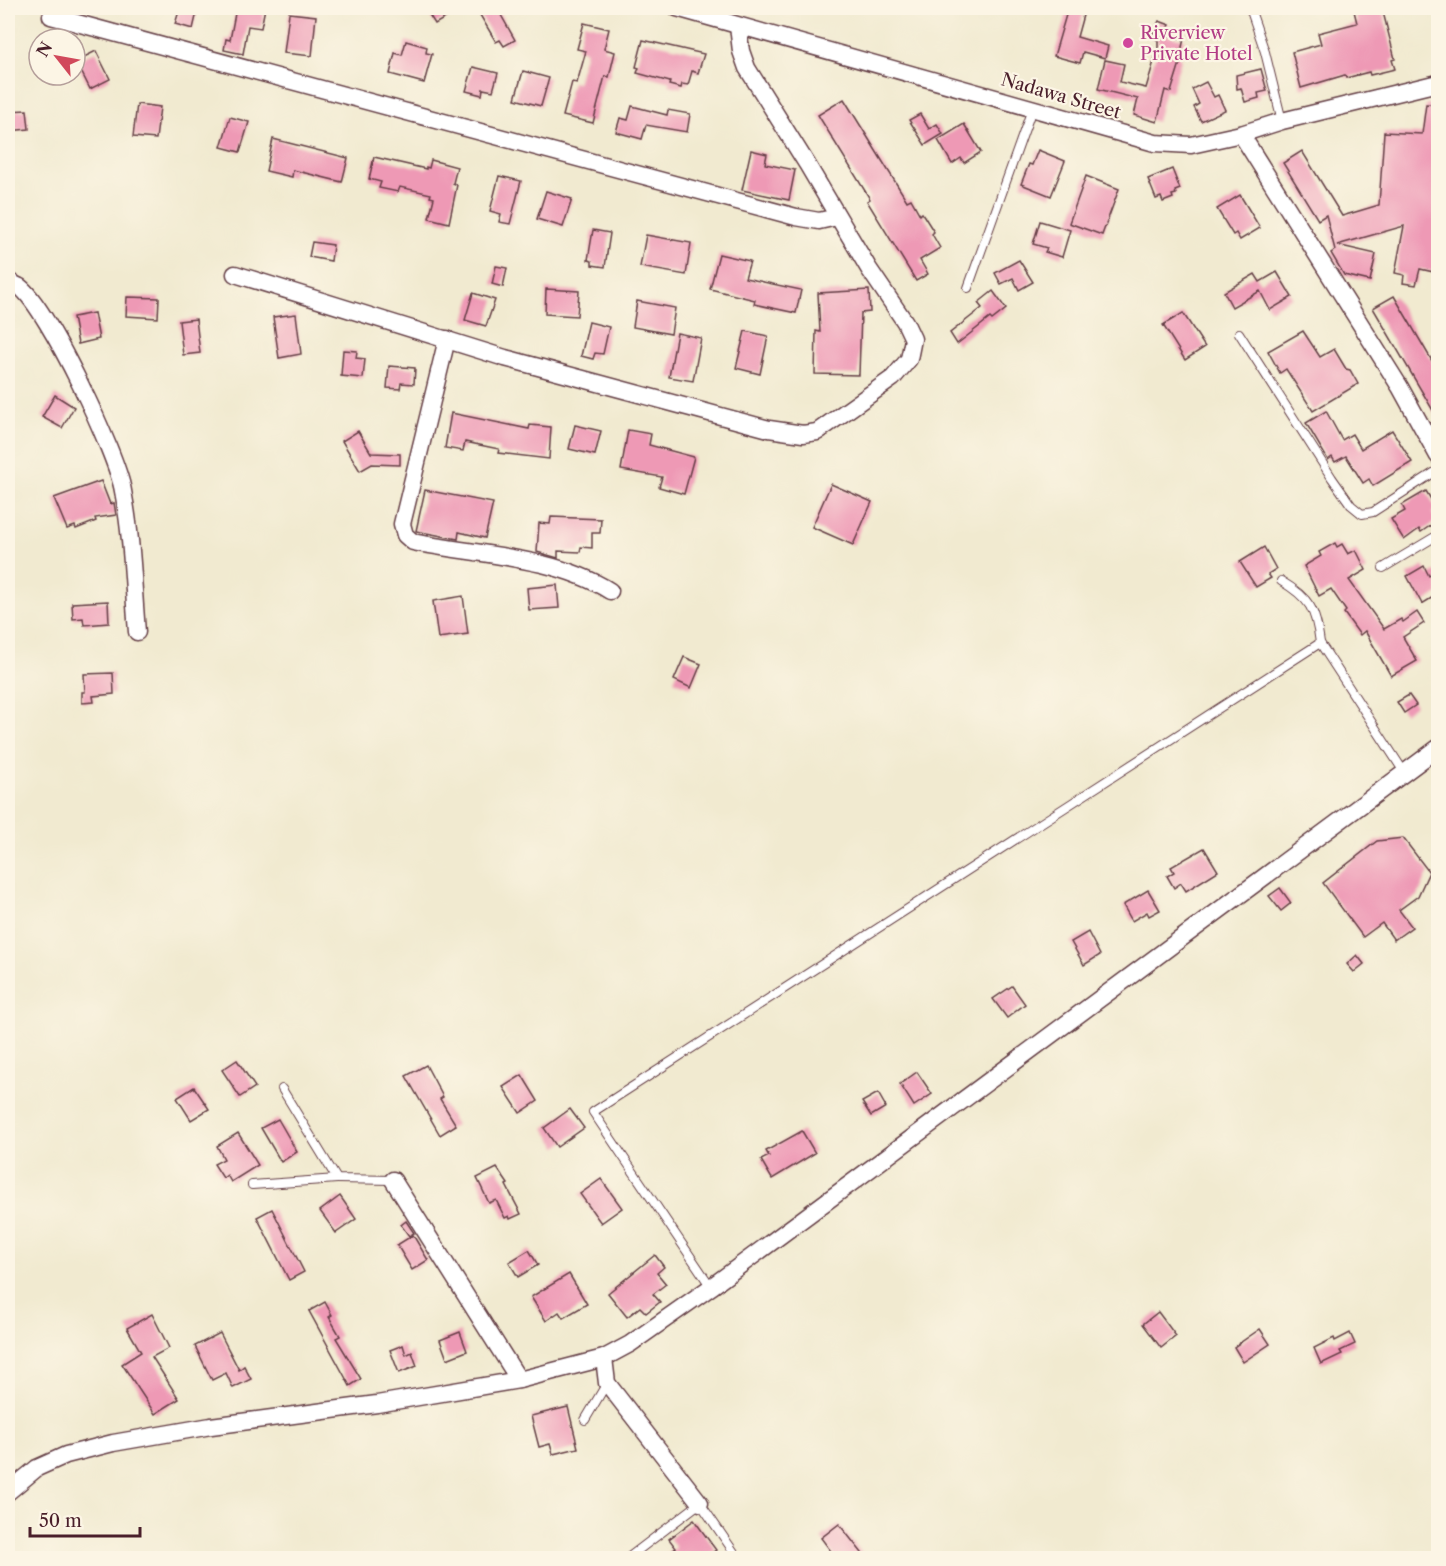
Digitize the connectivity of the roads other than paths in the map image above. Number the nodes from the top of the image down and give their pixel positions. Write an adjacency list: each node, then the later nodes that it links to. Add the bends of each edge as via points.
1 (676, 8): 4 (street, Nadawa Street)
2 (1250, 8): 7 (lane)
3 (51, 16): 9 (street, via 796,217 819,221)
4 (738, 26): 6 (street, Nadawa Street); 9 (street, via 747,68)
5 (1438, 83): 7 (street, Nadawa Street)
6 (1032, 109): 8 (street, Nadawa Street, via 1155,143 1191,145); 12 (lane)
7 (1282, 120): 8 (street, Nadawa Street)
8 (1241, 134): 15 (street, via 1400,387)
9 (837, 217): 14 (street, via 913,339 909,359 893,378 817,432 769,429)
10 (235, 274): 14 (street)
11 (8, 281): 21 (street, via 20,287 36,305 67,358 109,448 123,489)
12 (968, 288)
13 (1239, 333): 16 (lane, via 1350,505 1362,514 1373,512)
14 (447, 339): 20 (street, via 402,524 405,535 413,542 559,568)
15 (1438, 456)
16 (1438, 470)
17 (1438, 535): 18 (lane)
18 (1383, 568)
19 (1281, 581): 22 (lane, via 1300,592 1311,607)
20 (610, 591)
21 (137, 632)
22 (1320, 643): 24 (lane); 29 (lane, via 593,1112)
23 (1438, 748): 24 (street)
24 (1404, 772): 29 (street)
25 (282, 1089): 26 (lane)
26 (337, 1179): 27 (lane); 28 (lane)
27 (393, 1180): 31 (street)
28 (252, 1185)
29 (711, 1287): 30 (street)
30 (604, 1358): 31 (street); 32 (street)
31 (519, 1380): 34 (street, via 113,1443 66,1455 37,1468)
32 (607, 1383): 33 (lane); 35 (street)
33 (585, 1420)
34 (8, 1492)
35 (700, 1503): 36 (lane); 37 (lane)
36 (628, 1558)
37 (738, 1558)

